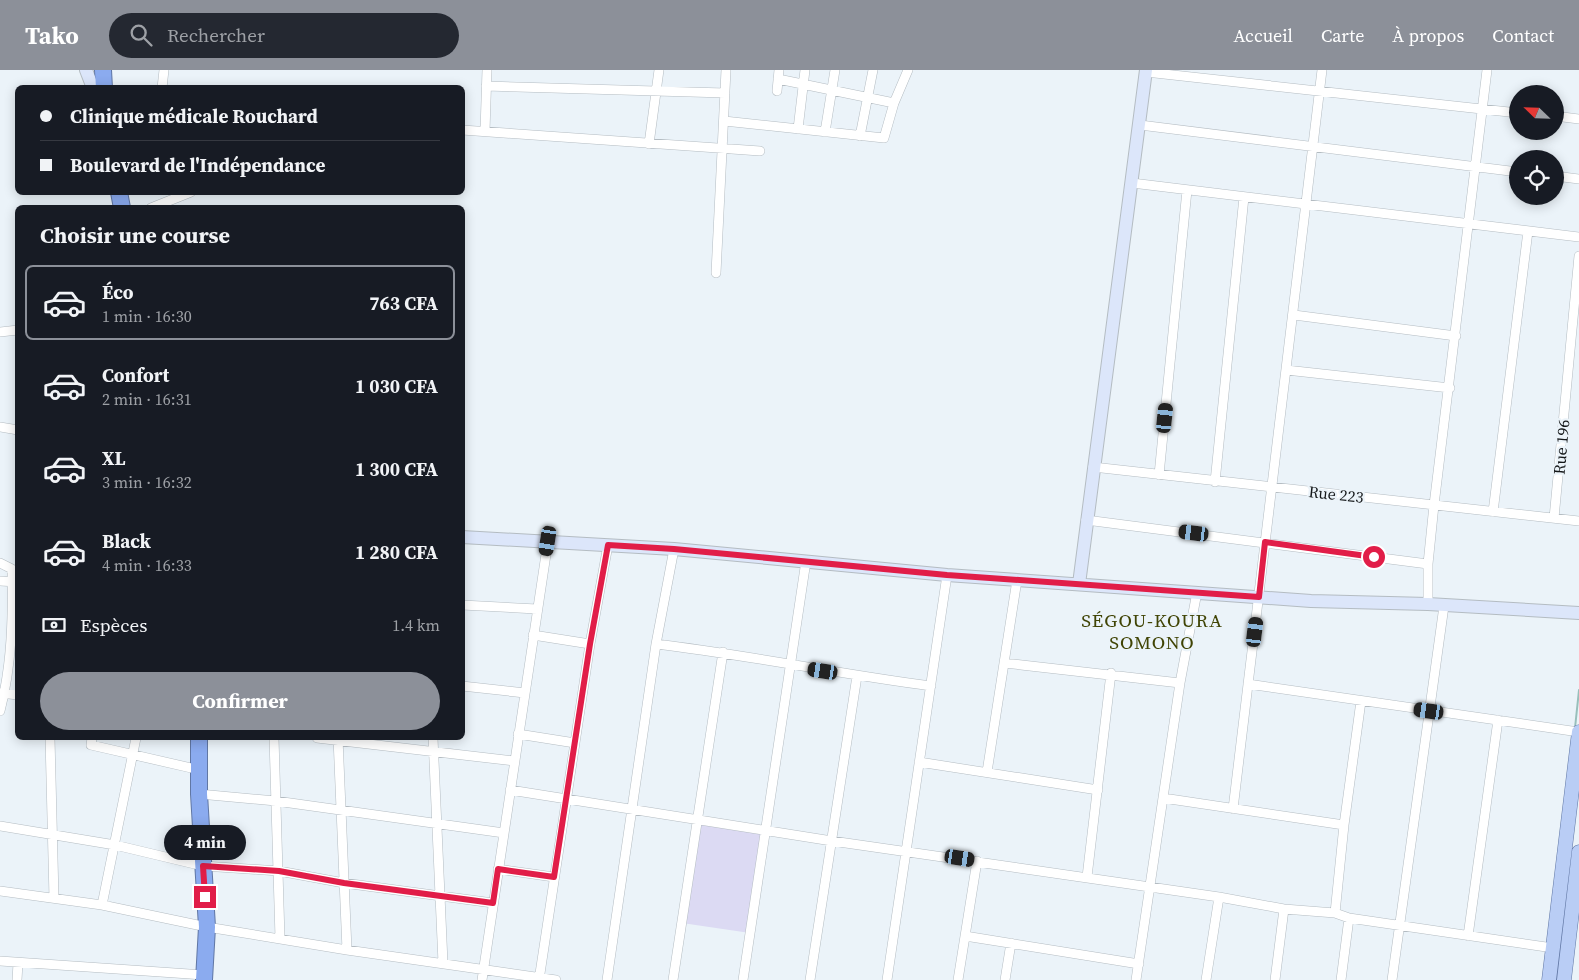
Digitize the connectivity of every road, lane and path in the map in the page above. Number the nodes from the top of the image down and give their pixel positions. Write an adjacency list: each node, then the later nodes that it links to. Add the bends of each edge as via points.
1 (86, 70): 16 (street)
2 (103, 70): 17 (highway)
3 (164, 70): 18 (street)
4 (487, 70): 19 (street)
5 (659, 70): 21 (street)
6 (726, 70): 24 (street)
7 (805, 70): 15 (street)
8 (835, 70): 20 (street)
9 (873, 70): 25 (street)
10 (908, 70): 26 (street)
11 (1322, 70): 23 (street)
12 (1487, 70): 27 (street)
13 (1146, 71): 23 (street); 32 (street)
14 (778, 75): 15 (street); 22 (street)
15 (803, 84): 20 (street); 33 (street)
16 (92, 85)
17 (104, 85)
18 (162, 85)
19 (486, 86): 21 (street); 35 (street)
20 (832, 90): 25 (street); 36 (street)
21 (656, 91): 24 (street); 38 (street)
22 (777, 91)
23 (1319, 91): 27 (street); 39 (street)
24 (725, 93): 31 (street)
25 (867, 97): 26 (street); 37 (street)
26 (894, 103): 37 (street, via 884,138)
27 (1481, 109): 28 (street); 42 (street)
28 (1509, 111)
29 (1564, 117): 30 (street)
30 (1579, 119)
31 (724, 121): 33 (street); 40 (street)
32 (1140, 125): 39 (street); 46 (street)
33 (798, 129): 36 (street)
34 (465, 130): 35 (street)
35 (485, 131): 38 (street)
36 (825, 132): 37 (street)
37 (860, 136)
38 (649, 144): 40 (street)
39 (1313, 146): 42 (street); 50 (street)
40 (722, 148): 41 (street); 56 (street)
41 (760, 151)
42 (1474, 167): 43 (street); 52 (street)
43 (1509, 171)
44 (1564, 177): 45 (street)
45 (1579, 179)
46 (1132, 183): 47 (street); 65 (street)
47 (1187, 190): 49 (street); 66 (street)
48 (184, 195): 51 (street)
49 (1244, 197): 50 (street); 67 (street)
50 (1305, 204): 52 (street); 57 (street)
51 (158, 205)
52 (1467, 223): 53 (street); 60 (street)
53 (1528, 231): 54 (street); 70 (street)
54 (1579, 236)
55 (1579, 256): 71 (street, Rue 196)
56 (716, 273)
57 (1294, 315): 60 (street); 61 (street)
58 (15, 330): 59 (street)
59 (0, 332)
60 (1456, 336): 62 (street)
61 (1286, 370): 62 (street); 68 (street)
62 (1450, 388): 69 (street)
63 (0, 427): 64 (street)
64 (15, 430)
65 (1093, 467): 66 (street, Rue 223); 72 (street)
66 (1159, 475): 67 (street, Rue 223)
67 (1215, 482): 68 (street, Rue 223)
68 (1272, 487): 69 (street, Rue 223); 76 (street)
69 (1434, 505): 70 (street, Rue 223); 81 (street)
70 (1492, 512): 71 (street, Rue 223)
71 (1554, 518): 73 (street, Rue 223)
72 (1086, 520): 76 (street); 86 (street)
73 (1579, 521)
74 (465, 537): 75 (street)
75 (548, 541): 77 (street); 92 (street)
76 (1265, 542): 81 (street); 88 (street)
77 (608, 545): 78 (street); 95 (street)
78 (674, 549): 79 (street); 96 (street)
79 (806, 561): 82 (street); 99 (street)
80 (0, 563): 85 (street, via 12,569)
81 (1428, 564): 89 (street)
82 (947, 575): 83 (street); 105 (street)
83 (1017, 580): 86 (street); 98 (street)
84 (0, 581): 85 (street)
85 (15, 582): 106 (street)
86 (1079, 584): 87 (street)
87 (1197, 592): 88 (street); 102 (street)
88 (1259, 597): 89 (street); 103 (street)
89 (1428, 604): 91 (street)
90 (465, 605): 92 (street)
91 (1444, 606): 93 (street); 111 (street)
92 (537, 609): 94 (street)
93 (1579, 613)
94 (533, 635): 95 (street); 107 (street)
95 (590, 644): 123 (street)
96 (656, 644): 97 (street); 136 (street)
97 (723, 652): 99 (street); 139 (street)
98 (1004, 663): 100 (street); 129 (street)
99 (790, 666): 101 (street); 143 (street)
100 (1111, 674): 102 (street); 131 (street)
101 (857, 676): 105 (street); 146 (street)
102 (1180, 683): 134 (street)
103 (1248, 684): 109 (street); 137 (street)
104 (465, 686): 107 (street)
105 (931, 686): 127 (street)
106 (2, 693): 108 (street); 110 (street)
107 (525, 693): 114 (street)
108 (15, 695)
109 (1361, 700): 111 (street); 141 (street)
110 (0, 711)
111 (1429, 711): 112 (street); 167 (street)
112 (1498, 720): 113 (street); 170 (street)
113 (1579, 732): 173 (main road)
114 (518, 734): 123 (street); 126 (street)
115 (50, 740): 145 (street)
116 (92, 740): 125 (street, via 91,745)
117 (136, 740): 125 (street)
118 (199, 740): 128 (highway)
119 (274, 740): 135 (street)
120 (338, 740): 138 (street)
121 (345, 740): 124 (street)
122 (433, 740): 124 (street)
123 (575, 742): 133 (street)
124 (434, 752): 126 (street); 140 (street)
125 (133, 755): 128 (street); 147 (street)
126 (514, 761): 130 (street)
127 (919, 762): 129 (street); 148 (street)
128 (200, 770): 132 (highway)
129 (987, 772): 131 (street)
130 (510, 790): 133 (street); 144 (street)
131 (1098, 790): 155 (street)
132 (199, 794): 135 (street); 151 (highway)
133 (566, 798): 136 (street); 154 (street)
134 (1163, 798): 137 (street); 157 (street)
135 (276, 801): 138 (street); 153 (street)
136 (632, 809): 139 (street); 188 (street)
137 (1233, 809): 141 (street)
138 (341, 810): 140 (street); 156 (street)
139 (697, 820): 143 (street); 189 (street)
140 (437, 824): 144 (street); 159 (street)
141 (1344, 825): 165 (street)
142 (0, 826): 145 (street)
143 (765, 830): 146 (street); 190 (street)
144 (504, 832): 152 (street)
145 (50, 834): 147 (street); 161 (street)
146 (832, 841): 148 (street); 191 (street)
147 (115, 845): 151 (street); 163 (street)
148 (906, 850): 150 (street); 192 (street)
149 (1579, 852): 174 (main road)
150 (978, 861): 155 (street); 169 (street)
151 (203, 866): 153 (street); 168 (highway)
152 (498, 869): 154 (street); 162 (street)
153 (279, 871): 156 (street); 171 (street)
154 (554, 877): 183 (street)
155 (1087, 877): 157 (street)
156 (344, 883): 159 (street); 175 (street)
157 (1150, 887): 160 (street); 179 (street)
158 (0, 891): 161 (street)
159 (440, 895): 162 (street); 177 (street)
160 (1219, 897): 164 (street); 196 (street)
161 (54, 898): 163 (street)
162 (493, 903): 180 (street)
163 (102, 905): 168 (street)
164 (1284, 909): 165 (street); 197 (street)
165 (1335, 913): 166 (street)
166 (1350, 918): 167 (street); 198 (street)
167 (1400, 924): 170 (street); 199 (street)
168 (207, 927): 171 (street); 182 (highway)
169 (965, 936): 172 (street); 193 (street)
170 (1468, 936): 173 (street)
171 (280, 938): 175 (street)
172 (1011, 943): 179 (street); 194 (street)
173 (1554, 948): 200 (main road)
174 (1574, 948): 201 (main road)
175 (346, 950): 177 (street)
176 (0, 962): 178 (street)
177 (444, 962): 180 (street)
178 (18, 963): 181 (street); 184 (street)
179 (1139, 964): 195 (street)
180 (483, 968): 183 (street); 186 (street)
181 (119, 969): 182 (street); 185 (street)
182 (204, 977)
183 (539, 979): 187 (street)
184 (17, 980)
185 (118, 980)
186 (482, 980)
187 (556, 980)
188 (607, 980)
189 (673, 980)
190 (743, 980)
191 (810, 980)
192 (887, 980)
193 (958, 980)
194 (1005, 980)
195 (1136, 980)
196 (1206, 980)
197 (1275, 980)
198 (1341, 980)
199 (1392, 980)
200 (1549, 980)
201 (1564, 980)

